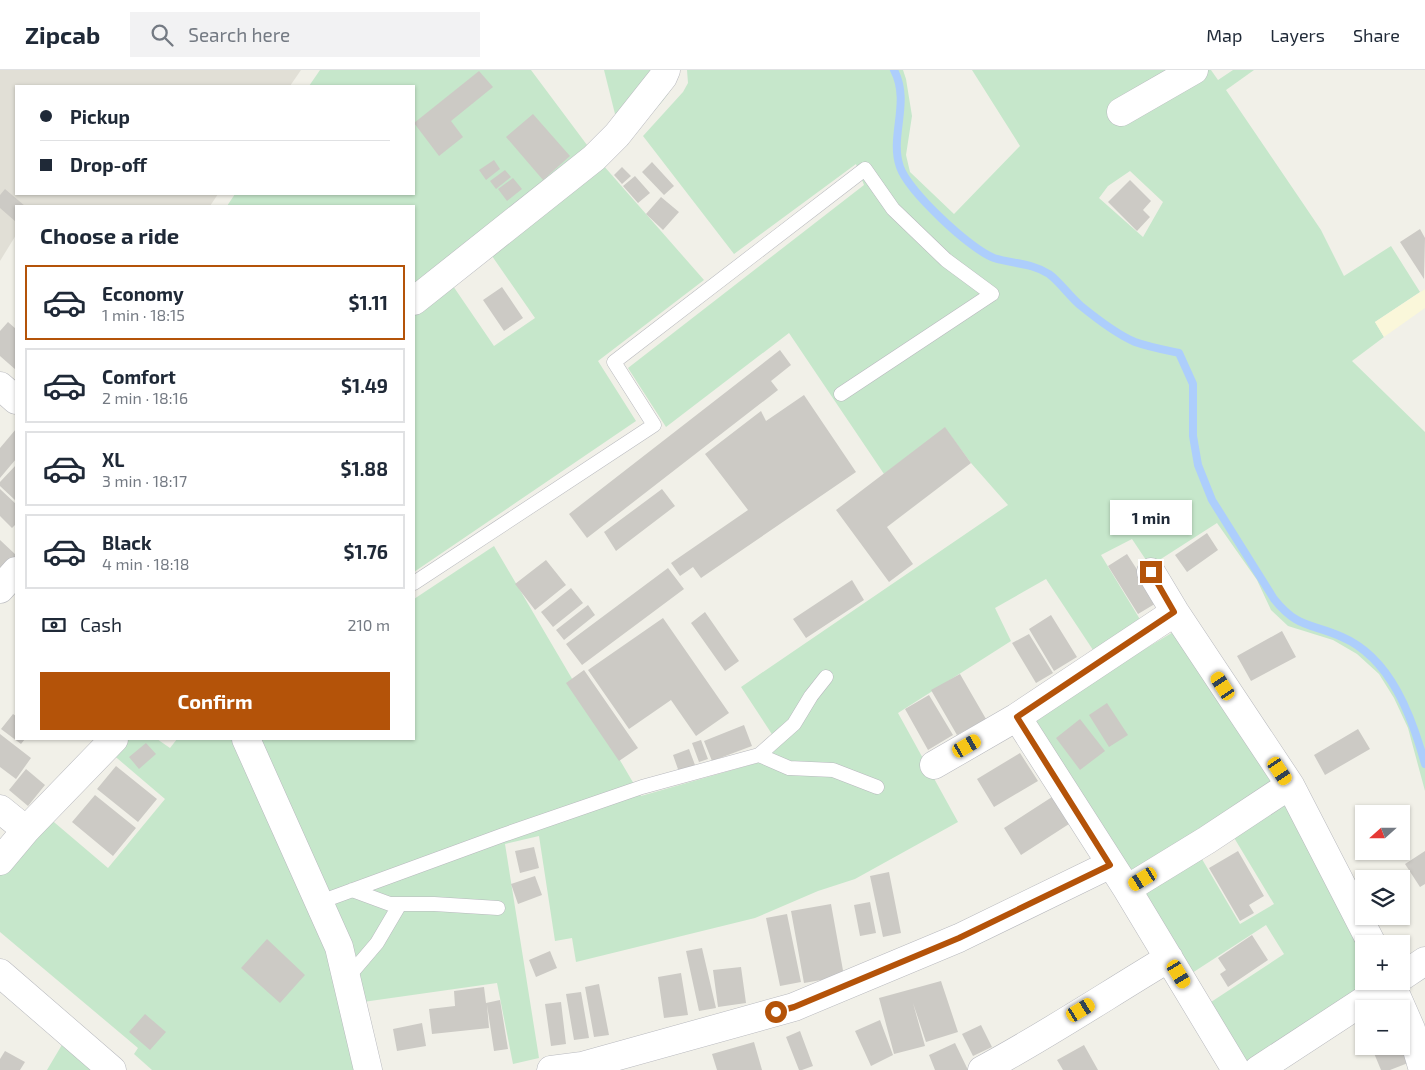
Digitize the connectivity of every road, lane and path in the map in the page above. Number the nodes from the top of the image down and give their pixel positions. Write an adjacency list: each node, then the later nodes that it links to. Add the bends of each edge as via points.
1 (666, 70): 4 (street, via 618,135 594,158)
2 (1194, 70): 3 (street)
3 (1121, 112)
4 (415, 299)
5 (0, 386): 7 (street)
6 (842, 394): 10 (lane, via 992,294 946,260 894,209 865,169 614,362 654,425)
7 (15, 399)
8 (15, 572): 11 (street)
9 (1151, 572): 12 (street)
10 (415, 582)
11 (0, 589)
12 (1174, 612): 14 (street); 19 (street)
13 (826, 677): 17 (lane, via 810,696 794,724)
14 (1017, 717): 18 (street); 24 (street)
15 (113, 740): 22 (street)
16 (246, 740): 27 (street)
17 (759, 755): 20 (lane, via 789,768 833,770); 26 (lane, via 642,787)
18 (934, 765)
19 (1290, 785): 25 (street); 30 (street)
20 (876, 786)
21 (0, 809): 22 (street)
22 (26, 830): 23 (street)
23 (0, 861)
24 (1110, 865): 25 (street); 40 (street, via 959,938 794,1007 582,1066)
25 (1127, 889): 31 (street)
26 (352, 890): 27 (lane); 28 (lane, via 390,904)
27 (320, 902): 35 (street)
28 (400, 904): 29 (lane); 35 (lane, via 377,943)
29 (498, 908)
30 (1367, 935)
31 (1169, 958): 41 (street); 42 (street)
32 (1425, 961): 33 (street)
33 (1410, 971)
34 (0, 973): 38 (street)
35 (348, 977): 39 (street)
36 (1380, 990): 43 (street)
37 (1397, 990): 44 (street)
38 (112, 1070)
39 (368, 1070)
40 (551, 1070)
41 (982, 1070)
42 (1236, 1070)
43 (1258, 1070)
44 (1424, 1070)

